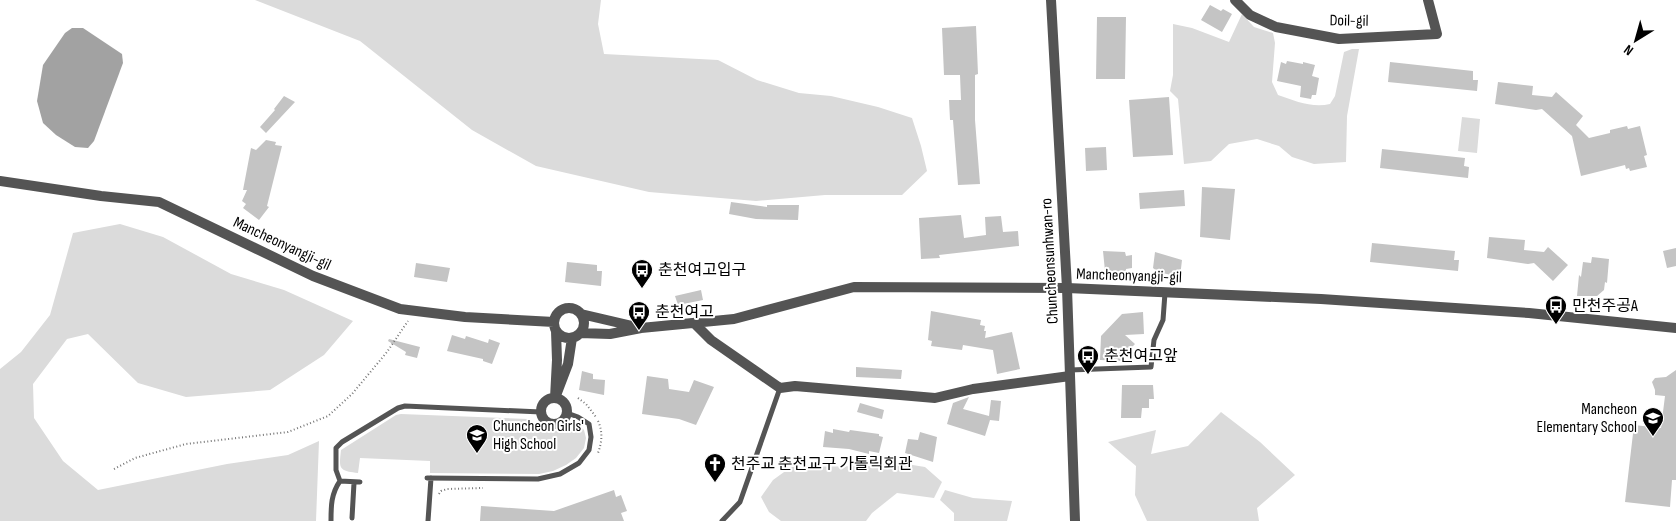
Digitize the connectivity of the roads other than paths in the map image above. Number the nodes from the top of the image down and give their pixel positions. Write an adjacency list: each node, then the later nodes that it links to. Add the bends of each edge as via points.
1 (1051, 0): 5 (street, Chuncheonsunhwan-ro)
2 (1235, 0): 3 (street, Doil-gil, via 1250,15 1276,27 1339,39 1437,34)
3 (1428, 0)
4 (0, 181): 9 (street, Mancheonyangji-gil, via 159,202 313,276 400,309)
5 (1067, 288): 6 (street, Mancheonyangji-gil); 8 (street, Mancheonyangji-gil, via 854,288 734,319); 13 (street, Chuncheonsunhwan-ro)
6 (1165, 293): 11 (street, Mancheonyangji-gil, via 1529,313); 13 (lane, via 1163,320 1154,340 1150,367)
7 (581, 314): 9 (street, via 573,309 563,310 556,317); 10 (street); 12 (street, via 584,324)
8 (694, 323): 10 (street, Mancheonyangji-gil); 14 (street, via 711,340)
9 (555, 326): 12 (street, via 563,337); 15 (street)
10 (641, 328): 12 (street)
11 (1676, 328)
12 (576, 336): 15 (street)
13 (1070, 373): 14 (street, via 974,388 935,398 795,386); 25 (street, Chuncheonsunhwan-ro)
14 (780, 388): 24 (lane, via 740,502)
15 (555, 398): 16 (street, via 546,400); 17 (street, via 563,401)
16 (541, 412): 17 (street, via 544,420 552,424 564,420); 18 (lane, via 398,408 336,448 336,470)
17 (567, 413): 23 (lane, via 589,424 588,450 579,463 560,474 538,479 429,478)
18 (340, 481): 20 (lane); 22 (lane, via 331,499)
19 (360, 482): 20 (lane)
20 (354, 483): 21 (lane)
21 (352, 518)
22 (331, 521)
23 (428, 521)
24 (722, 521)
25 (1075, 521)

